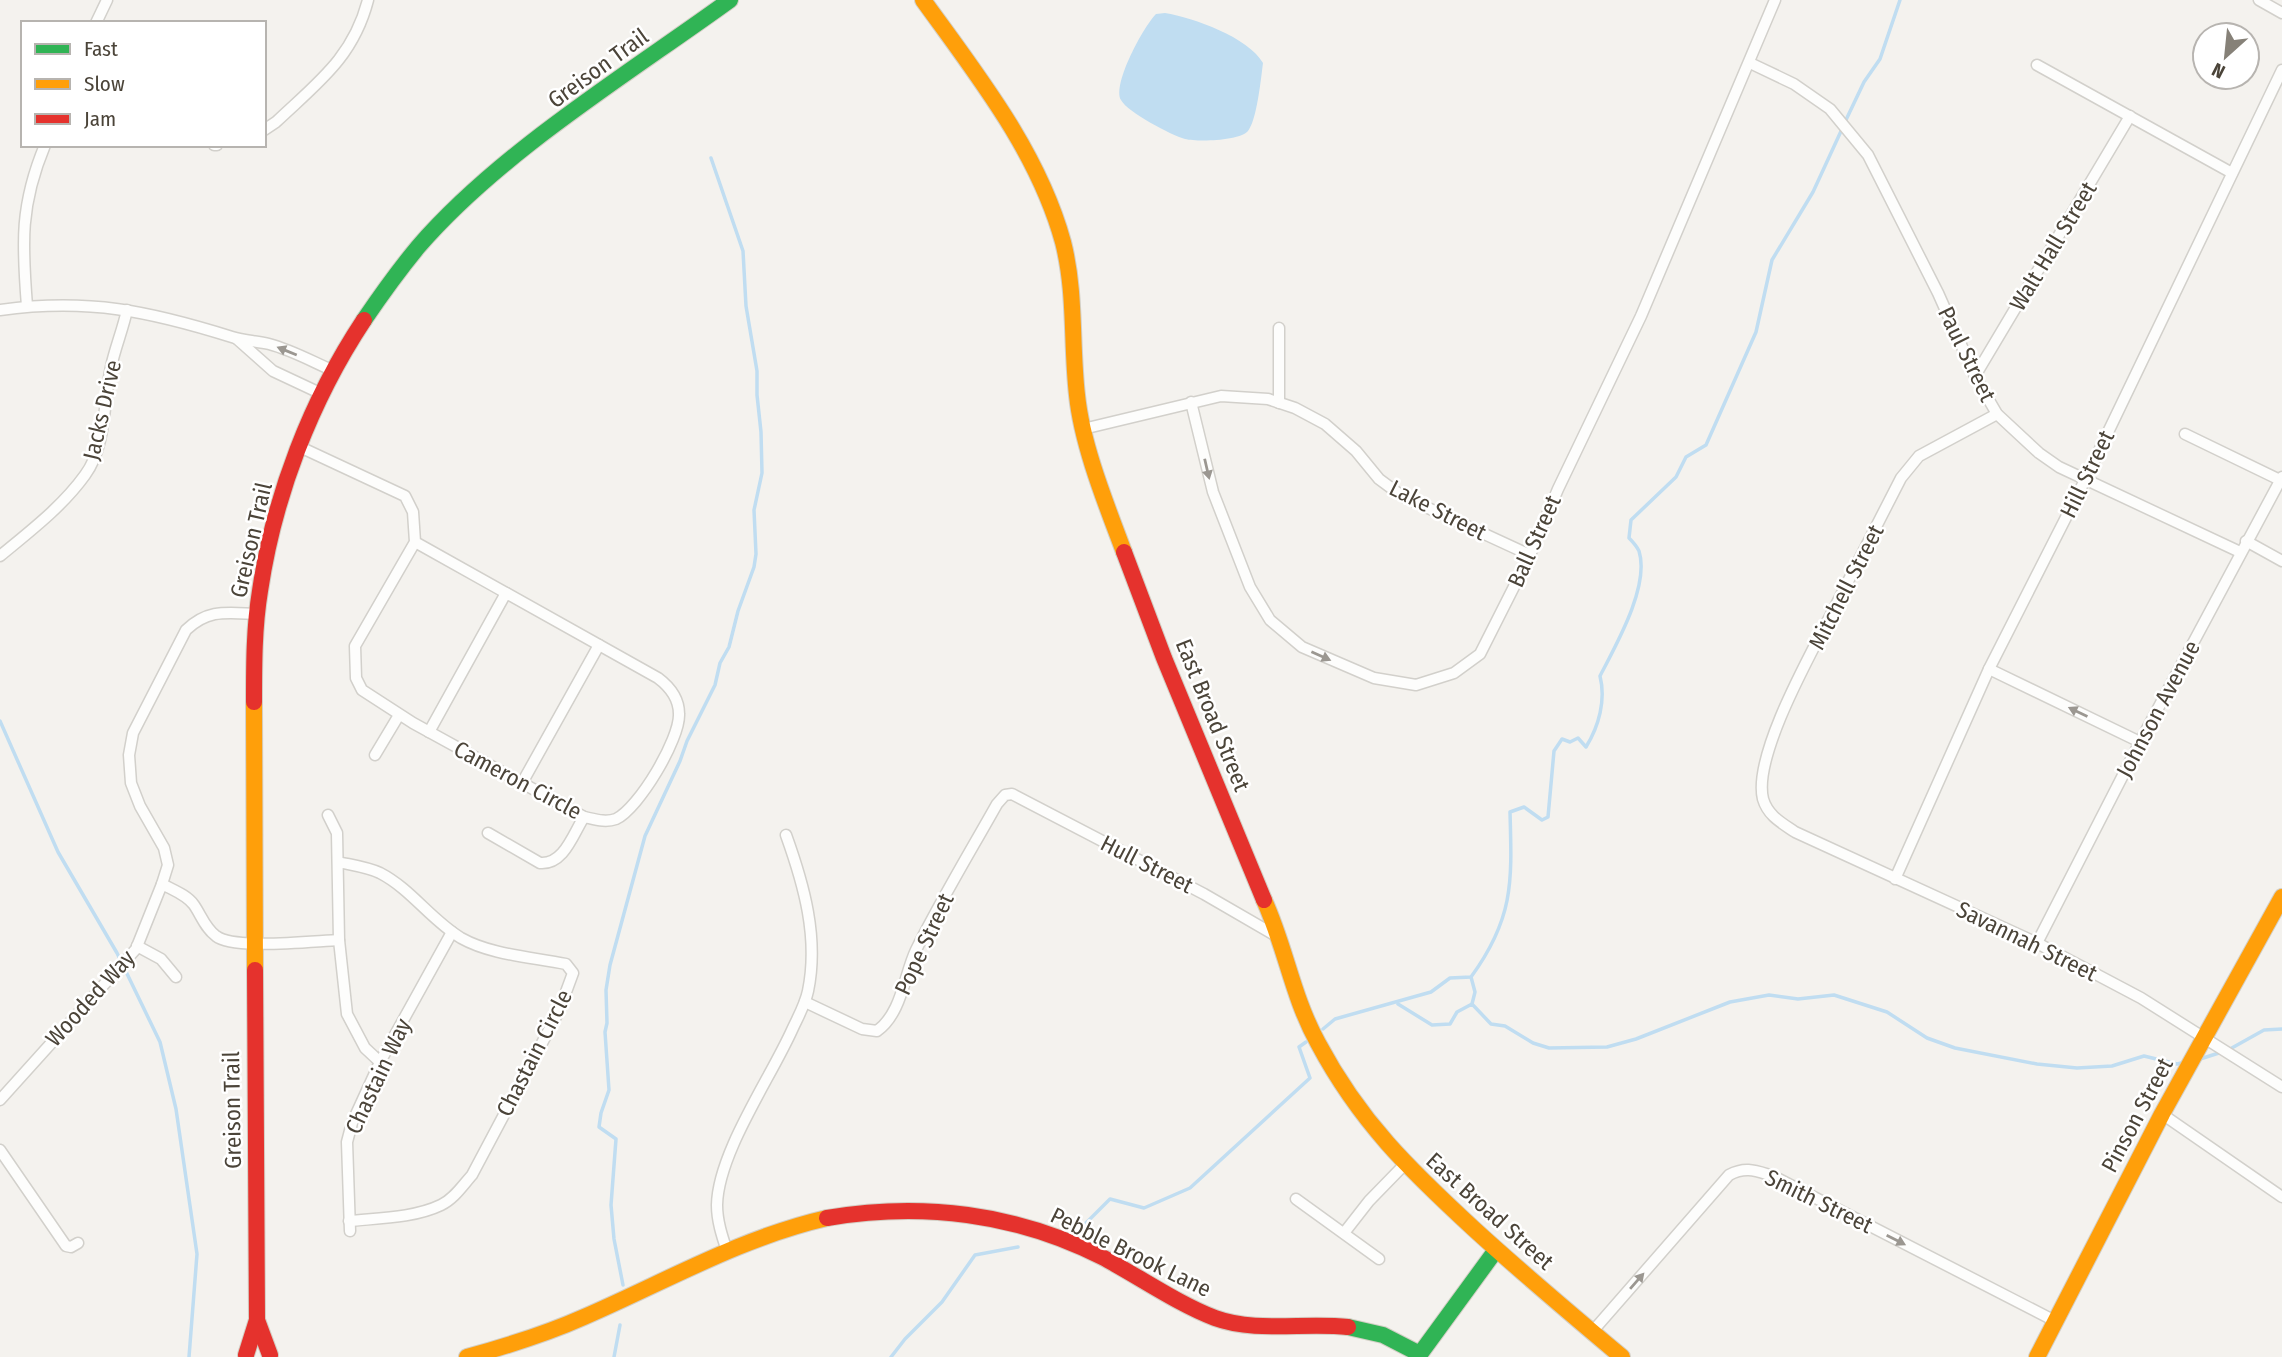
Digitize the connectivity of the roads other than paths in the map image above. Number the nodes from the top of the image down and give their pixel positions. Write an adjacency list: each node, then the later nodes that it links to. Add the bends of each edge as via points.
1 (107, 0): 8 (street)
2 (368, 0): 13 (street, via 356,36 338,63)
3 (730, 0): 21 (street, Greison Trail, via 517,157 455,209 371,307)
4 (923, 0): 27 (street, East Broad Street, via 1004,114 1049,196 1072,284 1077,407)
5 (1775, 0): 9 (street, Ball Street)
6 (2259, 0): 7 (street)
7 (2282, 13)
8 (97, 21)
9 (1750, 63): 22 (street, Paul Street, via 1830,109 1868,155); 35 (street, Ball Street, via 1641,316)
10 (2037, 65): 12 (street)
11 (2282, 70): 15 (street, Hill Street)
12 (2130, 116): 15 (street); 22 (street, Walt Hall Street)
13 (266, 129)
14 (44, 147): 16 (street, via 25,208)
15 (2232, 173): 30 (street, Hill Street)
16 (27, 306): 17 (street); 18 (street)
17 (0, 310)
18 (127, 310): 20 (street); 36 (street, Jacks Drive, via 111,367 104,424 87,473 54,511)
19 (1279, 328): 25 (street)
20 (237, 339): 21 (street, one-way to 20, via 269,344); 23 (street, via 273,371)
21 (334, 371): 23 (street, Greison Trail)
22 (1975, 376): 26 (street, Paul Street)
23 (322, 394): 29 (street, Greison Trail)
24 (1191, 402): 25 (street, Lake Street, via 1244,396); 27 (street, Lake Street); 35 (street, Ball Street, one-way to 35, via 1213,492 1250,587 1270,620 1302,647 1374,678 1416,685 1454,673 1480,654)
25 (1279, 403): 35 (street, Lake Street, via 1325,424 1402,496)
26 (1997, 414): 30 (street, Paul Street, via 2039,453); 48 (street, Mitchell Street, via 1919,456 1901,478 1792,692 1765,764 1762,782)
27 (1083, 429): 58 (street, East Broad Street, via 1196,737)
28 (2185, 434): 31 (street)
29 (300, 447): 33 (street, via 405,496 413,513); 39 (street, Greison Trail, via 271,534)
30 (2086, 478): 34 (street, Paul Street); 41 (street, Hill Street)
31 (2281, 478): 32 (street, Johnson Avenue)
32 (2246, 541): 34 (street, Johnson Avenue); 37 (street)
33 (415, 542): 38 (street, Cameron Circle); 42 (street, Cameron Circle, via 355,646 356,678 362,690)
34 (2240, 552): 44 (street, Johnson Avenue)
35 (1530, 555)
36 (0, 556)
37 (2282, 561)
38 (506, 593): 40 (street, Cameron Circle); 43 (street)
39 (258, 614): 55 (street, Wooded Way, via 209,614 195,621 186,630 133,733 131,782 164,848 167,865); 60 (street, Greison Trail)
40 (599, 645): 46 (street); 50 (street, Cameron Circle, via 670,687 679,714 677,733 628,812 613,820)
41 (1989, 669): 44 (street, one-way to 41); 54 (street, Hill Street)
42 (399, 715): 43 (street, Cameron Circle); 45 (street)
43 (429, 732): 46 (street, Cameron Circle)
44 (2140, 742): 61 (street, Johnson Avenue)
45 (376, 755)
46 (522, 783): 50 (street, Cameron Circle)
47 (1012, 793): 58 (street, Hull Street); 64 (street, Pope Street, via 997,804 938,908 894,1010 882,1027 862,1029)
48 (1767, 808): 54 (street, Savannah Street, via 1795,832)
49 (328, 815): 53 (street, via 337,833)
50 (584, 817): 51 (street, via 561,855 549,863 540,863)
51 (488, 833)
52 (786, 835): 64 (street, via 803,882 809,917 811,959)
53 (338, 862): 57 (street, Chastain Circle, via 378,872); 59 (street)
54 (1895, 878): 61 (street, Savannah Street)
55 (162, 884): 60 (street, via 193,903 216,937); 62 (street, Wooded Way)
56 (2282, 899): 65 (street, Pinson Street)
57 (452, 932): 66 (street, Chastain Way); 74 (street, Chastain Circle, via 483,948 566,964 573,972 568,989 472,1175 456,1194 442,1205 419,1212)
58 (1280, 938): 71 (street, East Broad Street, via 1293,989 1312,1035 1368,1122)
59 (339, 940): 60 (street); 66 (street, via 347,1014 365,1048)
60 (255, 943): 80 (street, Greison Trail)
61 (2038, 943): 65 (street, Savannah Street)
62 (138, 946): 63 (street, via 161,958); 68 (street, Wooded Way)
63 (176, 977)
64 (804, 1002): 78 (street, via 720,1180 719,1226)
65 (2205, 1038): 67 (street, Savannah Street); 69 (street, Pinson Street)
66 (380, 1062): 74 (street, Chastain Way, via 347,1142)
67 (2282, 1087)
68 (0, 1100)
69 (2161, 1114): 72 (street); 81 (street, Pinson Street)
70 (0, 1150): 76 (street, via 66,1246)
71 (1405, 1164): 75 (street); 77 (street, East Broad Street)
72 (2282, 1197)
73 (1296, 1199): 75 (street)
74 (350, 1226)
75 (1344, 1233): 79 (street)
76 (78, 1243)
77 (1496, 1250): 82 (street, East Broad Street); 85 (street)
78 (727, 1251): 85 (street, Pebble Brook Lane, via 834,1216 886,1210 993,1218 1082,1247 1215,1318 1239,1325 1363,1329); 86 (street, Pebble Brook Lane, via 586,1317)
79 (1379, 1259)
80 (257, 1320): 83 (street, Greison Trail); 84 (street, Greison Trail)
81 (2055, 1321): 82 (street, Smith Street, one-way to 81, via 1729,1175 1749,1168 1773,1176); 88 (street, Pinson Street)
82 (1592, 1332): 87 (street, East Broad Street)
83 (245, 1356): 84 (street)
84 (272, 1356)
85 (1421, 1356)
86 (467, 1357)
87 (1622, 1357)
88 (2038, 1357)

